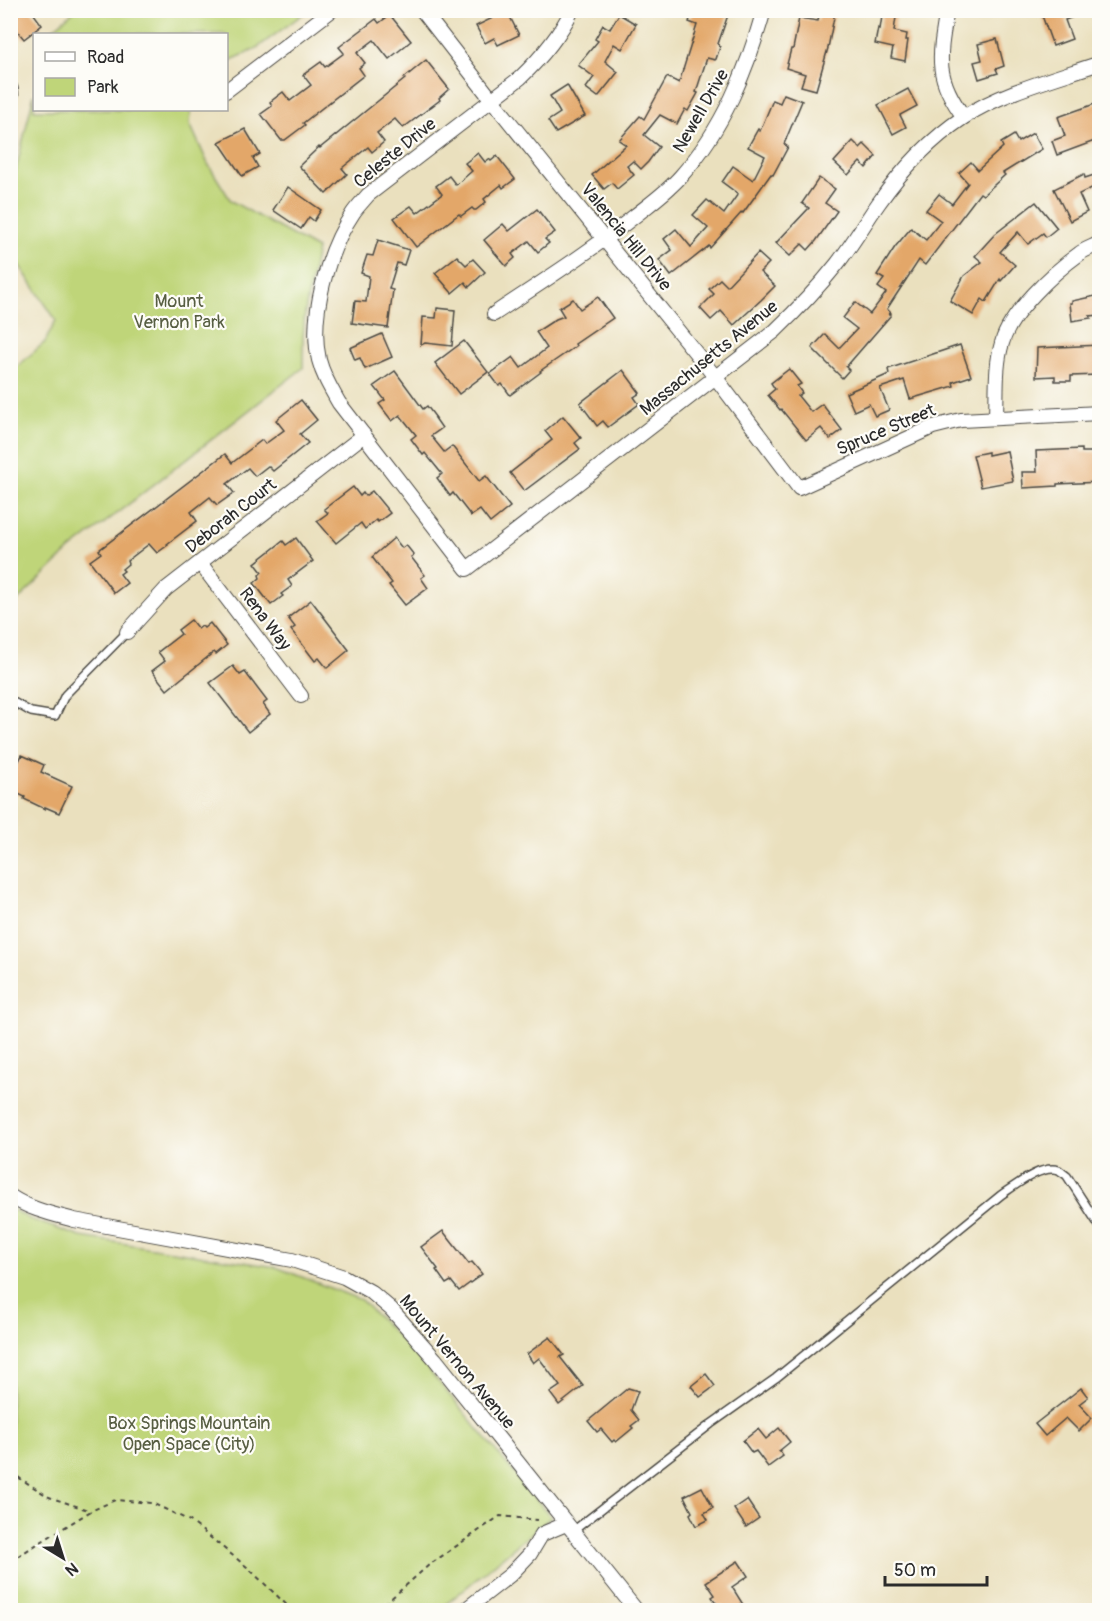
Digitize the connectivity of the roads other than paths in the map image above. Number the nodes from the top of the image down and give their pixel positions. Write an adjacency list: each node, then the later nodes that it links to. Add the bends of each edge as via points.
1 (332, 10): 8 (street)
2 (422, 10): 9 (street, Valencia Hill Drive)
3 (572, 10): 9 (street, Celeste Drive, via 537,62)
4 (764, 10): 12 (street, Newell Drive, via 742,78 695,160 661,195)
5 (947, 10): 11 (street, via 940,63 951,99)
6 (1100, 63): 11 (street, Massachusetts Avenue, via 1021,90)
7 (10, 81): 10 (lane, via 15,93)
8 (228, 89)
9 (492, 100): 12 (street, Valencia Hill Drive); 18 (street, Celeste Drive, via 368,195 353,212 336,246 319,306 319,360 339,403)
10 (10, 112)
11 (964, 117): 15 (street, Massachusetts Avenue, via 920,154 898,179 837,264 800,307)
12 (605, 240): 14 (street, Newell Drive); 15 (street, Valencia Hill Drive)
13 (1100, 243): 17 (street, via 1056,272 1016,316 1002,342)
14 (494, 314)
15 (716, 378): 19 (street, Valencia Hill Drive); 21 (street, Massachusetts Avenue)
16 (1100, 413): 17 (street, Spruce Street)
17 (996, 417): 19 (street, Spruce Street, via 933,427)
18 (364, 435): 20 (street, Deborah Court); 21 (street, Celeste Drive)
19 (799, 488)
20 (200, 563): 22 (street, Deborah Court, via 166,589); 23 (street, Rena Way)
21 (467, 569)
22 (127, 632): 24 (lane, via 65,695 55,716 31,712)
23 (301, 696)
24 (10, 700)
25 (10, 1196): 27 (street, Mount Vernon Avenue, via 74,1220 292,1260 344,1277 371,1292 435,1359)
26 (1100, 1227): 27 (lane, via 1067,1176 1050,1169 1031,1176 783,1372)
27 (564, 1528): 28 (street, via 543,1534 510,1575); 29 (street, Mount Vernon Avenue)
28 (465, 1611)
29 (636, 1611)

